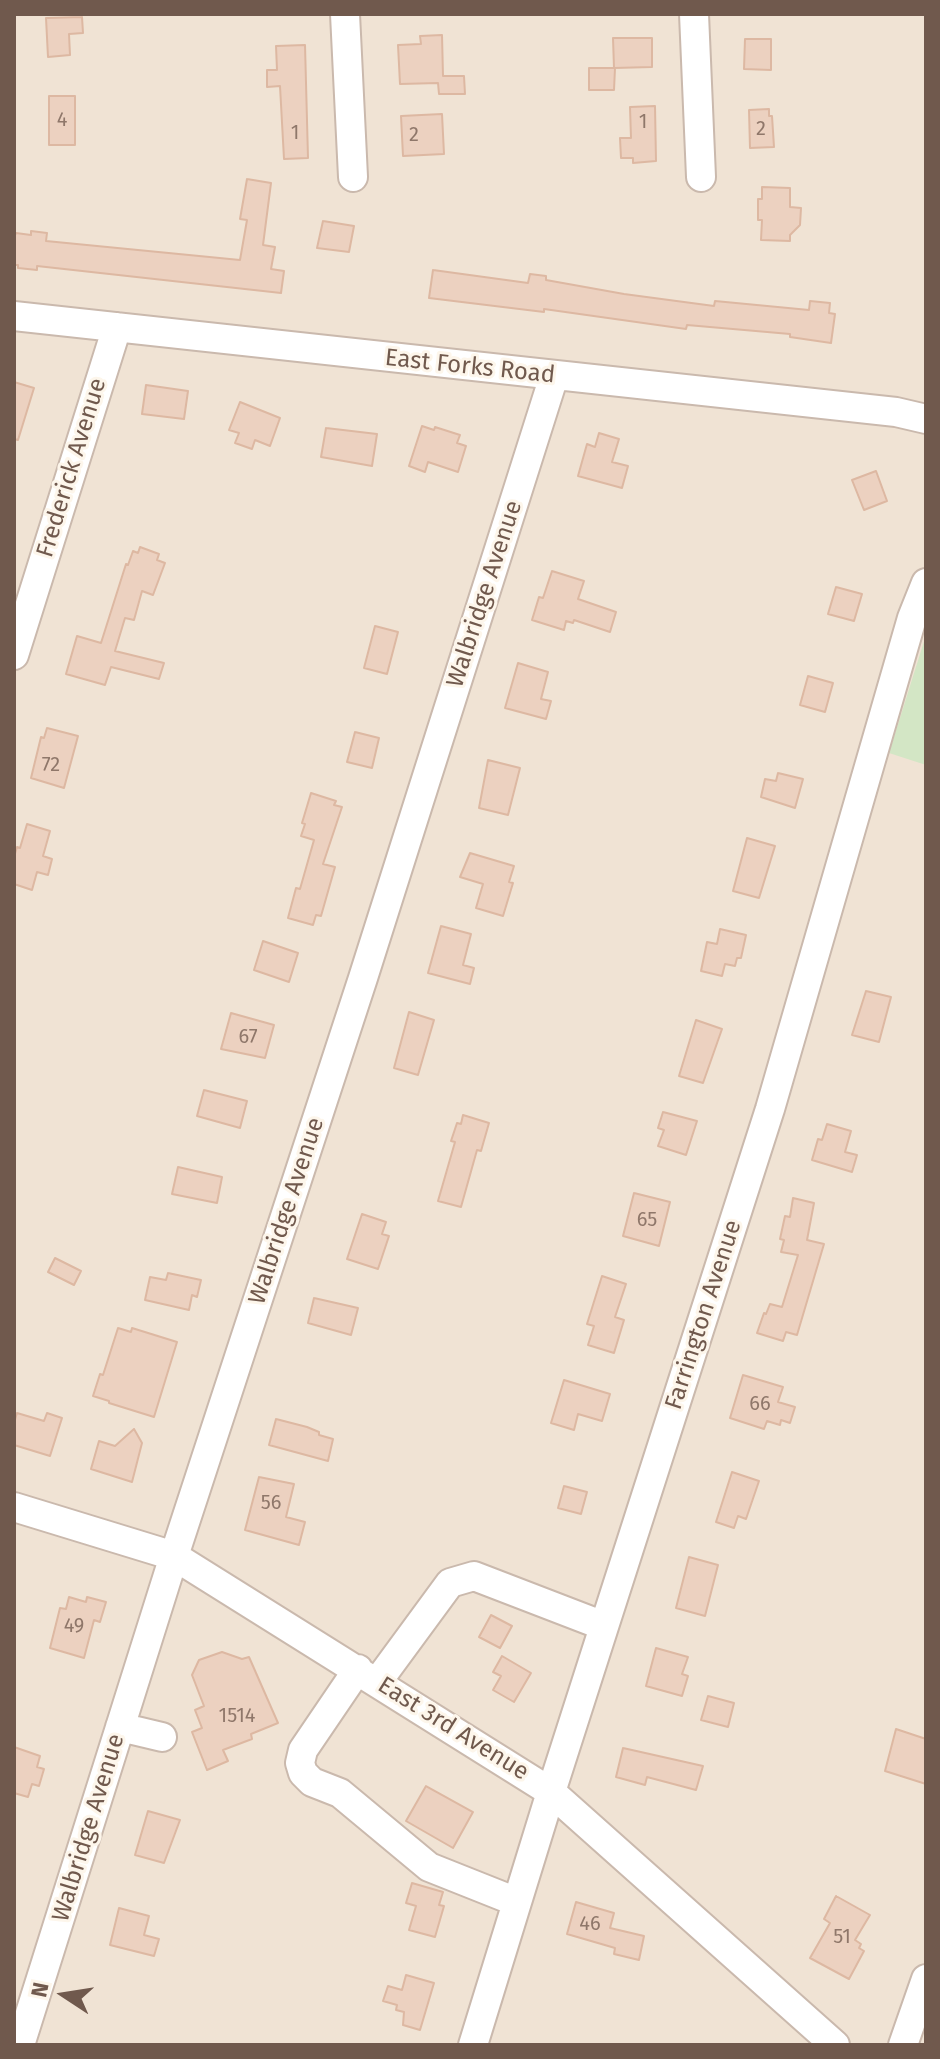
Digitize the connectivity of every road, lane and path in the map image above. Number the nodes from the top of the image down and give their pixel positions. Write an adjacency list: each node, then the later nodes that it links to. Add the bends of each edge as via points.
1 (345, 14): 3 (street)
2 (694, 14): 4 (street)
3 (353, 177)
4 (701, 177)
5 (14, 316): 6 (street, East Forks Road)
6 (117, 327): 7 (street, East Forks Road); 10 (street, Frederick Avenue)
7 (554, 376): 8 (street, East Forks Road, via 896,412); 12 (street, Walbridge Avenue)
8 (924, 426)
9 (926, 583): 13 (street, Farrington Avenue, via 770,1109)
10 (14, 655)
11 (14, 1507): 12 (street, East 3rd Avenue)
12 (174, 1556): 14 (street, East 3rd Avenue); 15 (street, Walbridge Avenue)
13 (604, 1626): 14 (street, via 474,1576 450,1583); 17 (street, Farrington Avenue)
14 (368, 1675): 17 (street, East 3rd Avenue); 18 (street, via 303,1750 303,1773 340,1793 429,1867)
15 (120, 1727): 16 (street); 20 (street, Walbridge Avenue)
16 (162, 1737)
17 (551, 1792): 18 (street, Farrington Avenue); 22 (street, East 3rd Avenue)
18 (517, 1902): 21 (street, Farrington Avenue)
19 (926, 1979): 23 (street)
20 (20, 2045)
21 (473, 2045)
22 (835, 2045)
23 (903, 2045)

